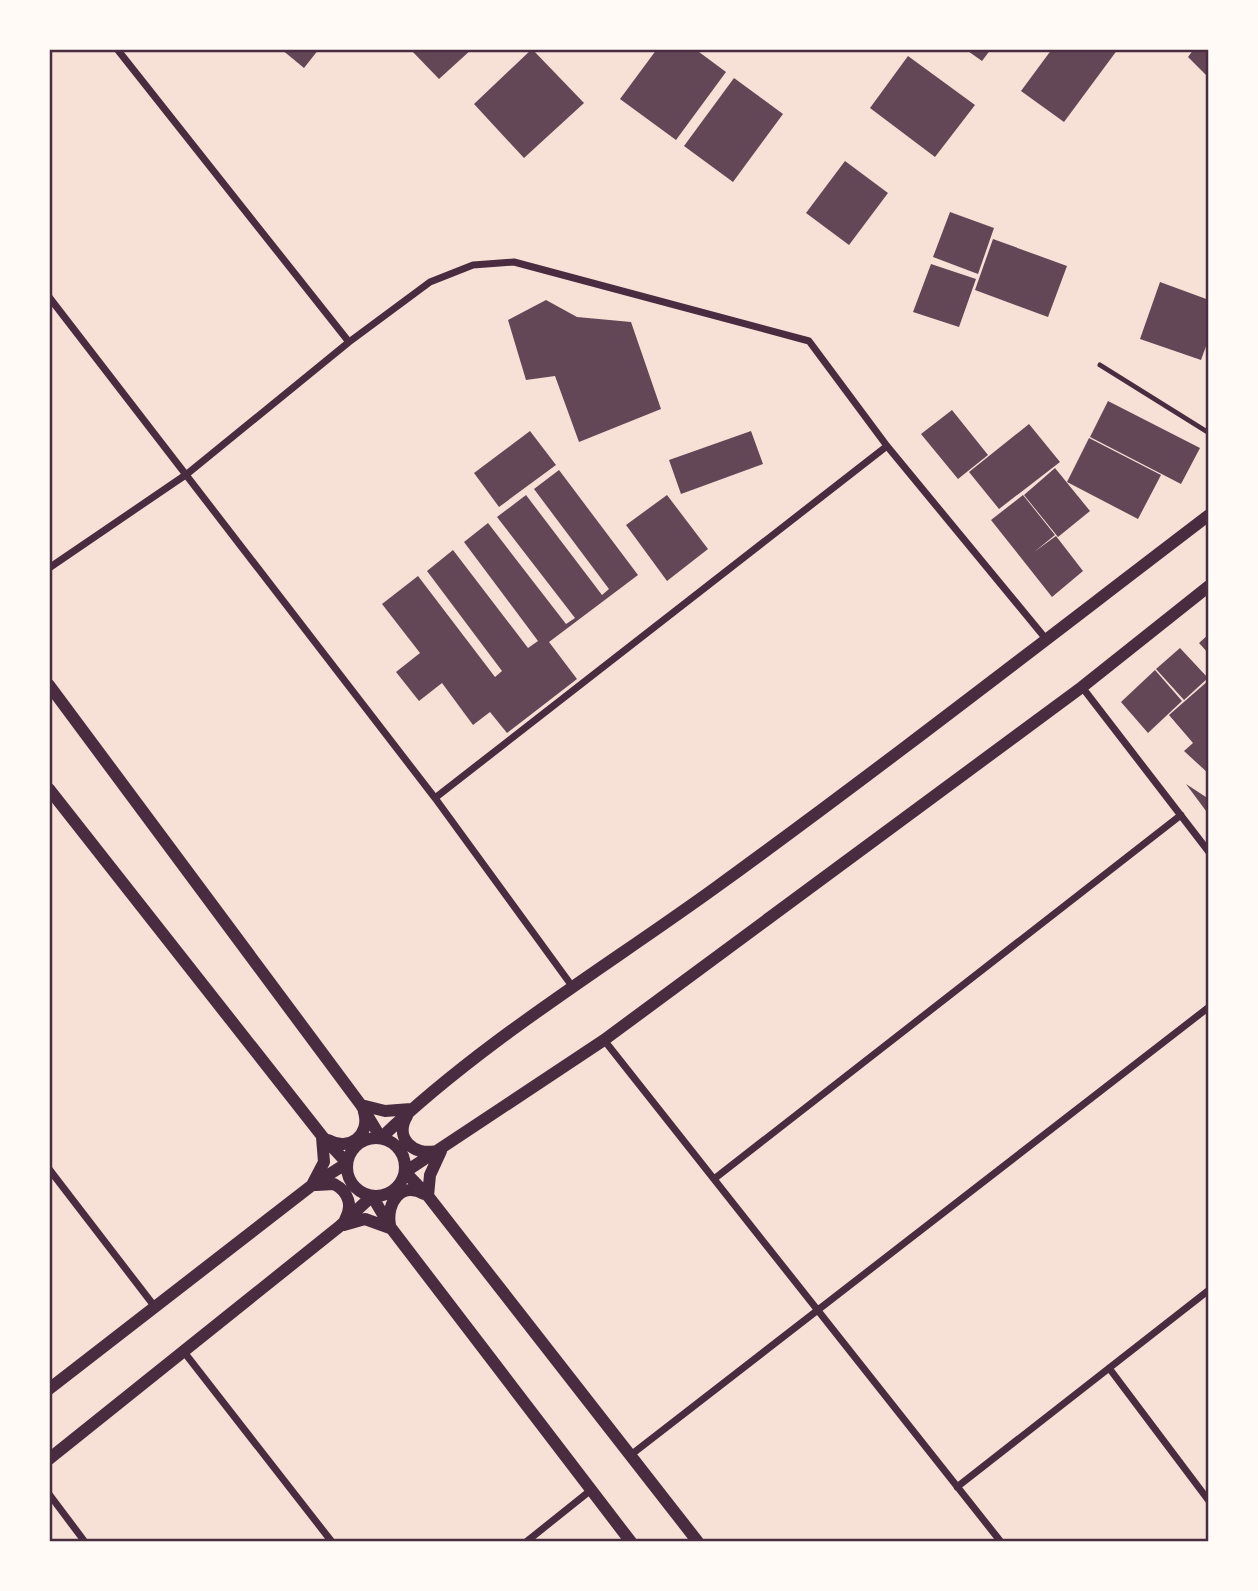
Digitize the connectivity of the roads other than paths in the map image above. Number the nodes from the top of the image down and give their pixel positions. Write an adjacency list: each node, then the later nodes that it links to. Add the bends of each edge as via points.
1 (117, 49): 3 (street)
2 (49, 298): 7 (street)
3 (349, 342): 6 (street, via 430,282 473,265 514,262 809,341); 7 (street)
4 (1100, 365): 5 (lane)
5 (1209, 433)
6 (887, 446): 11 (street); 15 (street)
7 (187, 474): 9 (street); 15 (street)
8 (1209, 515): 11 (street)
9 (49, 568)
10 (1209, 586): 13 (street)
11 (1046, 639): 18 (street, via 713,889)
12 (49, 685): 21 (street)
13 (1082, 687): 16 (street); 20 (street)
14 (49, 789): 23 (street)
15 (435, 798): 18 (street)
16 (1181, 815): 17 (street); 29 (street)
17 (1209, 852)
18 (572, 986): 22 (street)
19 (1209, 1007): 37 (street)
20 (604, 1040): 25 (street); 29 (street)
21 (361, 1105): 22 (street, via 385,1111); 23 (street, via 365,1127 356,1140 342,1145); 24 (street)
22 (411, 1109): 24 (street); 25 (street, via 402,1128 407,1143 419,1152)
23 (322, 1136): 26 (street); 30 (street, via 324,1162)
24 (381, 1139): 26 (street, via 355,1146); 28 (street, via 397,1147)
25 (442, 1150): 28 (street); 32 (street, via 430,1175)
26 (347, 1163): 30 (street); 31 (street, via 350,1181)
27 (49, 1169): 36 (street)
28 (405, 1172): 31 (street, via 389,1194); 32 (street)
29 (714, 1179): 37 (street)
30 (311, 1186): 33 (street, via 334,1184 346,1194 350,1209); 36 (street)
31 (372, 1196): 33 (street); 34 (street)
32 (428, 1196): 34 (street, via 411,1190 396,1196 389,1209); 41 (street)
33 (340, 1226): 34 (street, via 365,1219); 38 (street)
34 (391, 1228): 44 (street)
35 (1209, 1290): 39 (street)
36 (156, 1308): 40 (street)
37 (818, 1311): 41 (street); 43 (street)
38 (184, 1352): 42 (street); 48 (street)
39 (1109, 1368): 43 (street); 46 (street)
40 (49, 1389)
41 (632, 1454): 51 (street)
42 (49, 1459)
43 (957, 1487): 52 (street)
44 (591, 1490): 49 (street); 50 (street)
45 (49, 1494): 47 (street)
46 (1209, 1501)
47 (85, 1542)
48 (332, 1542)
49 (526, 1542)
50 (631, 1542)
51 (698, 1542)
52 (1001, 1542)

